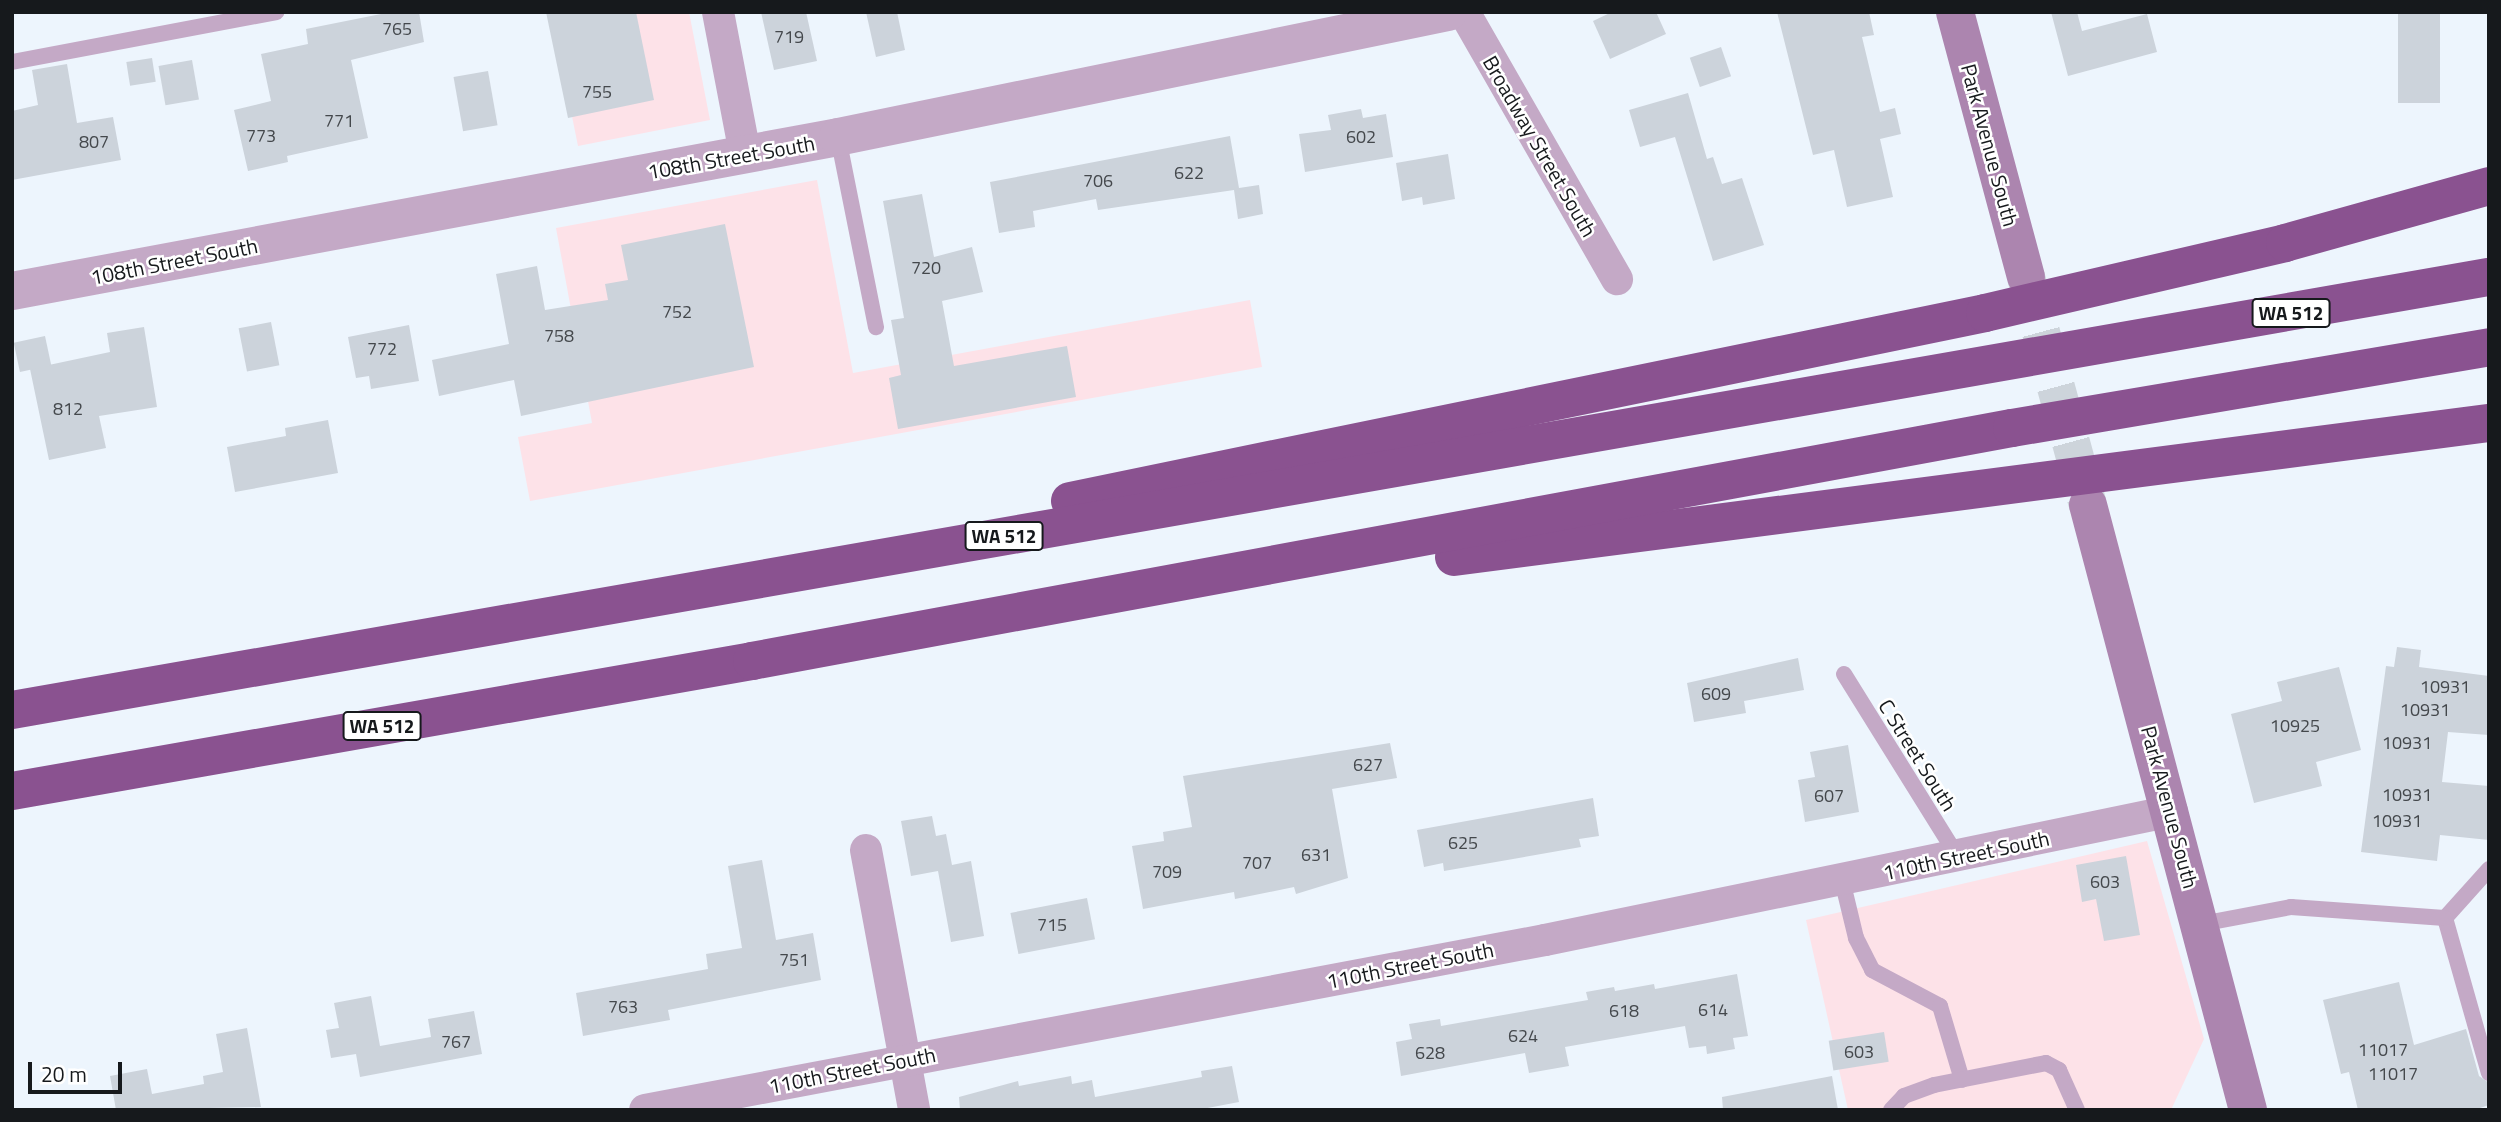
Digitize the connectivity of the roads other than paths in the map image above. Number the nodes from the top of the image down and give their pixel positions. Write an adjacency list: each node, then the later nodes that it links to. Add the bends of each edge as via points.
1 (276, 12): 6 (lane)
2 (718, 12): 8 (street)
3 (1448, 12): 7 (street, 108th Street South)
4 (1464, 12): 12 (street, Broadway Street South)
5 (1955, 12): 10 (main road, Park Avenue South)
6 (12, 62)
7 (838, 137): 8 (street, 108th Street South); 14 (lane)
8 (746, 154): 13 (street, 108th Street South)
9 (2489, 186): 18 (highway, via 2285,243 1985,313 1139,484)
10 (2026, 277)
11 (2489, 277): 18 (highway, WA 512)
12 (1617, 279)
13 (12, 291)
14 (876, 327)
15 (2489, 347): 19 (highway, WA 512, via 2012,428)
16 (2489, 423): 19 (highway, via 1665,526)
17 (2088, 505): 23 (main road, Park Avenue South)
18 (735, 582): 21 (highway, WA 512)
19 (752, 661): 22 (highway, WA 512)
20 (1844, 674): 25 (lane, C Street South)
21 (12, 710)
22 (12, 791)
23 (2172, 811): 25 (street, 110th Street South); 29 (main road, Park Avenue South)
24 (866, 850): 30 (street)
25 (1958, 857): 27 (street, 110th Street South)
26 (2489, 869): 28 (lane)
27 (1842, 880): 30 (street, 110th Street South); 32 (lane, via 1856,938 1872,970 1940,1006)
28 (2445, 918): 29 (lane, via 2291,907); 31 (lane)
29 (2201, 924): 37 (main road, Park Avenue South)
30 (904, 1060): 33 (street, 110th Street South); 34 (street)
31 (2489, 1073)
32 (1962, 1080): 35 (lane, via 1903,1096); 36 (lane, via 2046,1063 2059,1070)
33 (645, 1110)
34 (914, 1110)
35 (1891, 1110)
36 (2077, 1110)
37 (2248, 1110)

